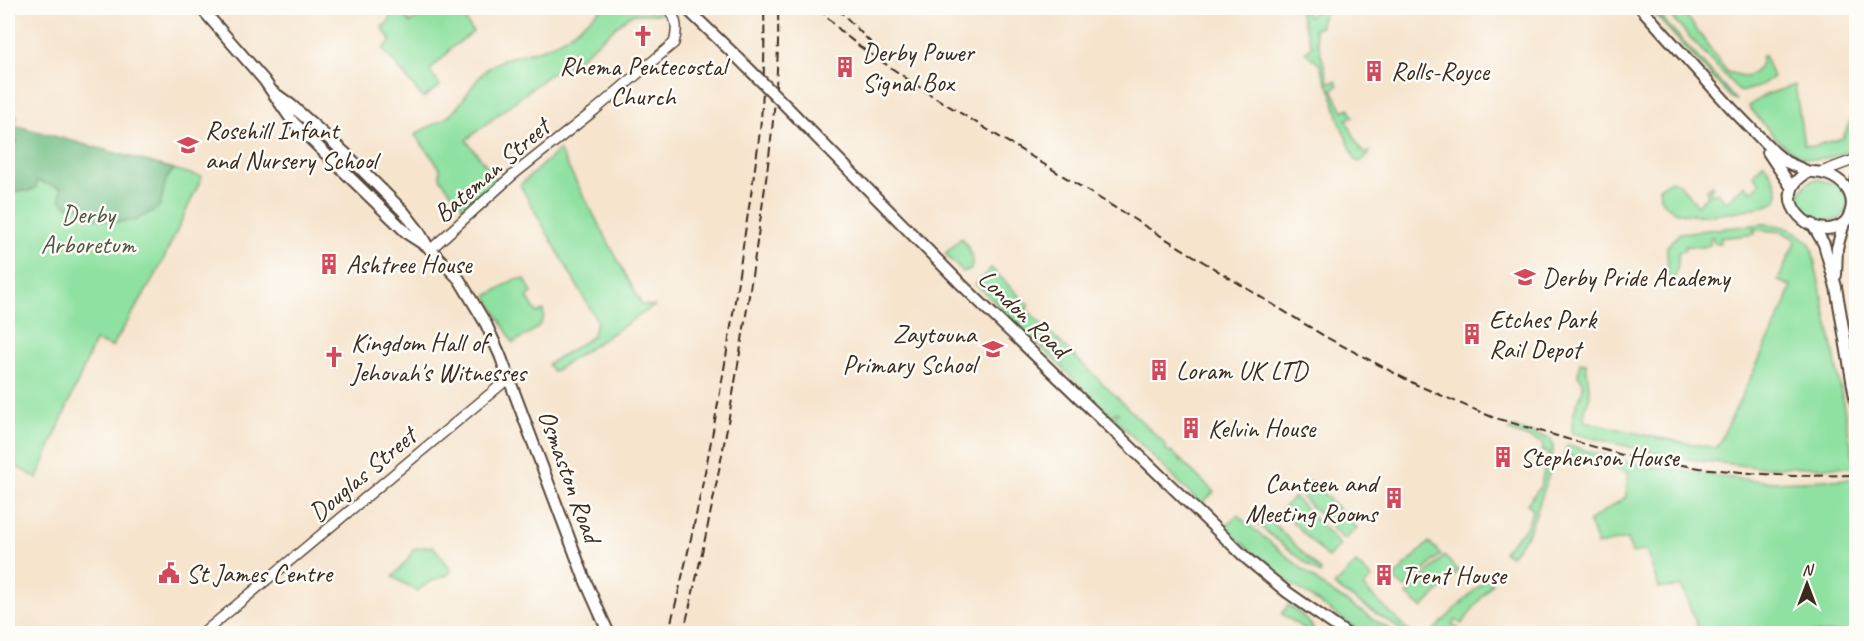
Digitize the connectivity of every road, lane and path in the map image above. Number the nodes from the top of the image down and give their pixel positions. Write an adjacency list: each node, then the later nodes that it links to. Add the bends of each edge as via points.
1 (201, 8): 14 (main road, Osmaston Road, via 273,92 293,122 408,234)
2 (668, 8): 14 (street, Bateman Street, via 677,29 674,44)
3 (686, 8): 20 (main road, London Road, bridge, via 978,301 1246,559)
4 (1641, 8): 5 (main road)
5 (1744, 121): 7 (main road, via 1786,162); 10 (main road)
6 (1857, 159): 8 (street)
7 (1809, 172): 8 (main road); 10 (main road)
8 (1821, 172): 11 (main road, via 1844,180)
9 (1857, 178): 11 (street)
10 (1792, 188): 13 (main road, via 1795,212)
11 (1853, 191): 12 (main road, via 1855,207)
12 (1844, 223): 13 (main road, via 1832,228); 15 (main road, via 1837,248)
13 (1812, 225): 15 (main road, via 1824,244)
14 (429, 248): 16 (main road, Osmaston Road, via 459,279 486,324)
15 (1836, 287): 17 (main road)
16 (509, 378): 18 (street, Douglas Street); 19 (main road, Osmaston Road)
17 (1857, 403)
18 (202, 633)
19 (609, 633)
20 (1347, 633)

